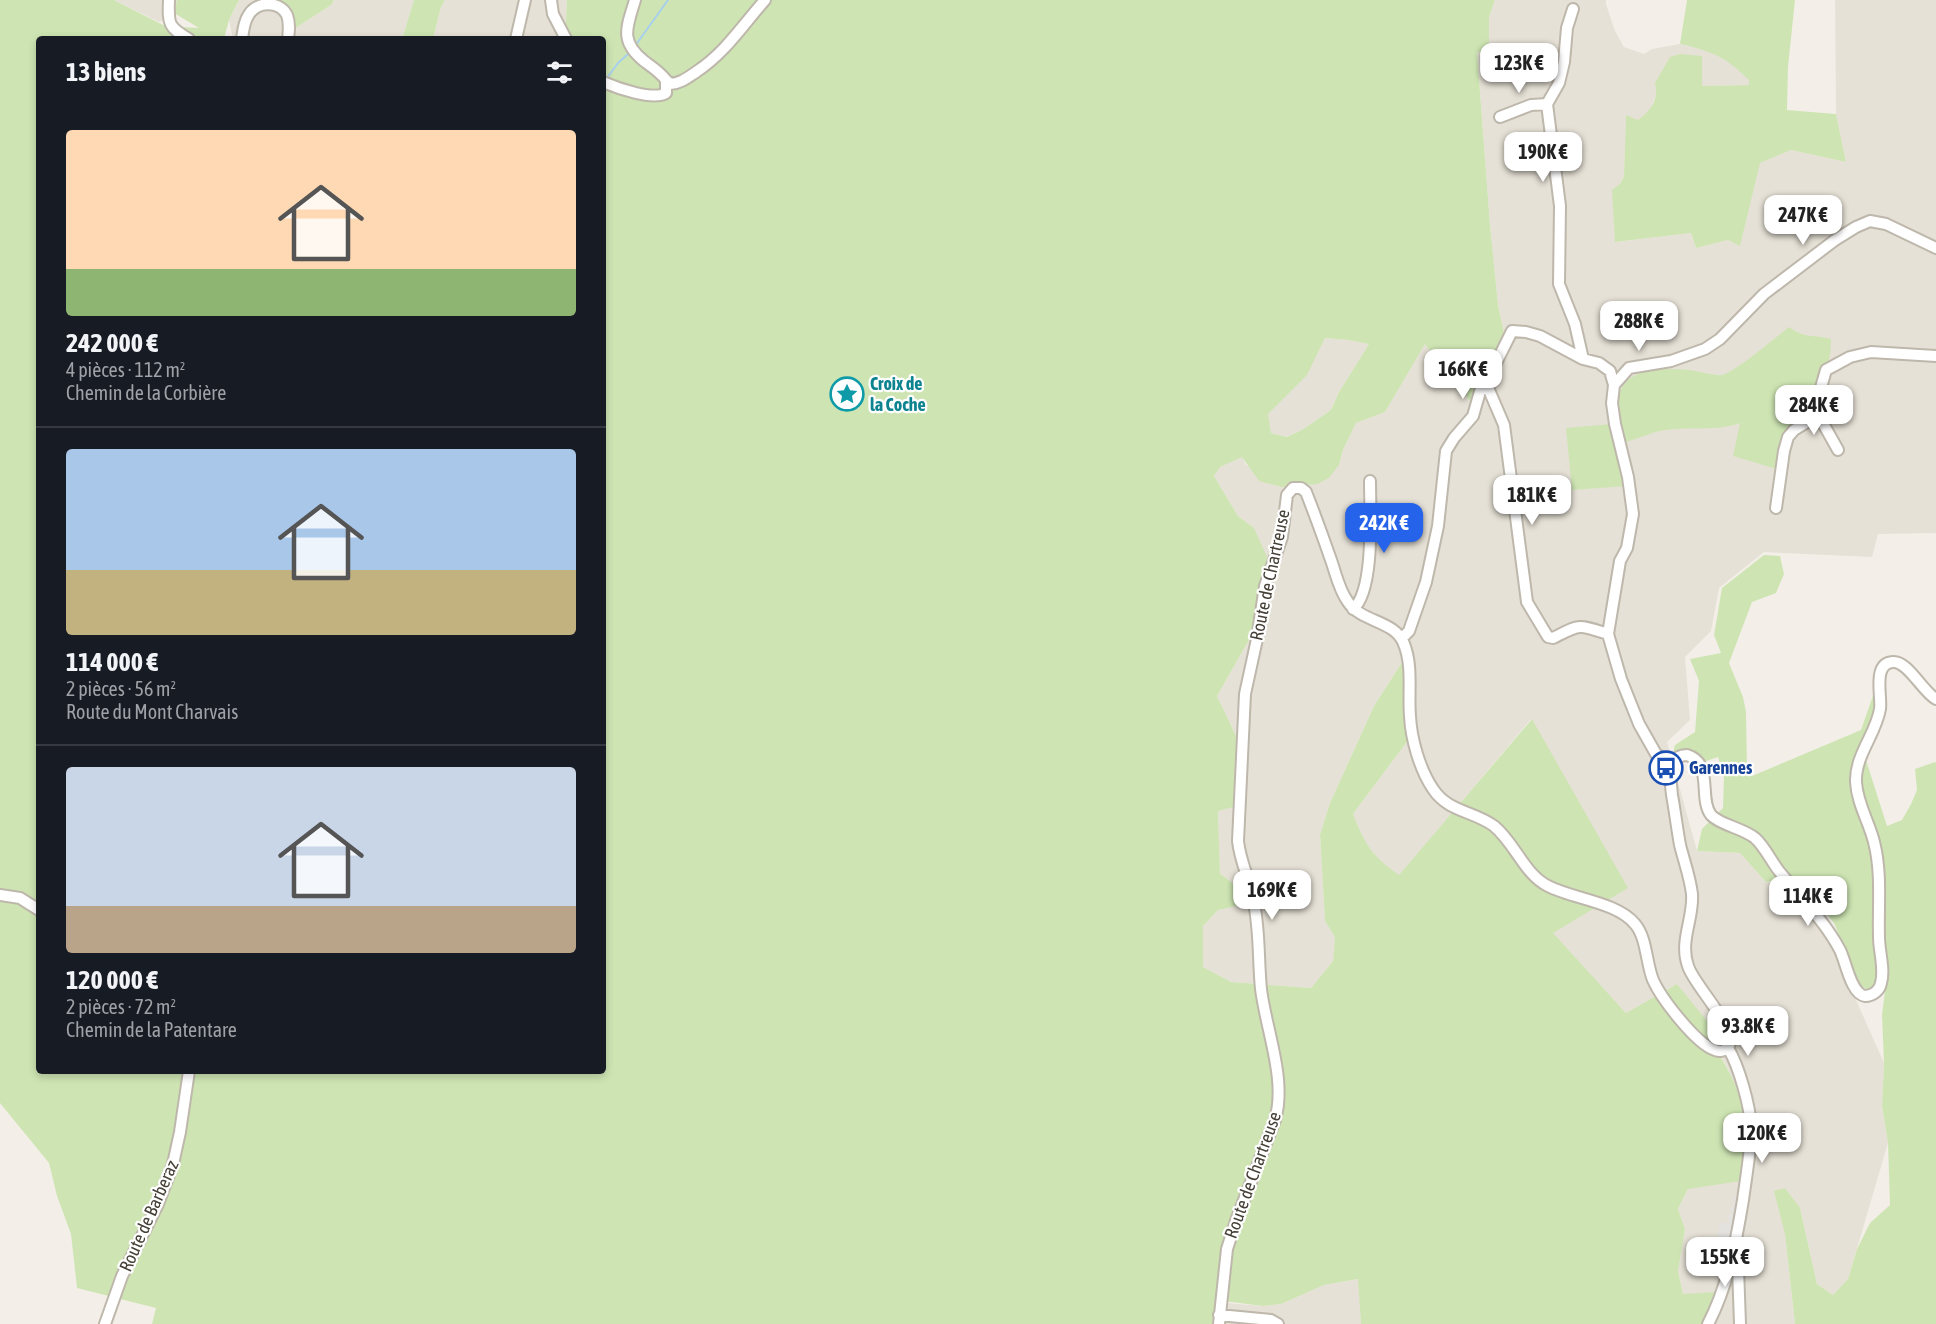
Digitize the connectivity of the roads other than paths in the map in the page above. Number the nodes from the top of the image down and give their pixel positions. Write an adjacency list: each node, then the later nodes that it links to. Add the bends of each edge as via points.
1 (169, 0): 8 (street, via 168,21)
2 (525, 0): 11 (street)
3 (551, 0): 12 (street, via 553,14)
4 (635, 0): 13 (street, via 627,40 637,55)
5 (765, 0): 13 (street, via 714,60 679,83)
6 (263, 2): 9 (street, via 247,16); 10 (street, via 284,10 289,21)
7 (1573, 9): 15 (street, via 1559,83)
8 (184, 36)
9 (243, 36)
10 (288, 36)
11 (517, 36)
12 (564, 36)
13 (666, 80): 14 (street, via 666,93 658,96)
14 (606, 83)
15 (1547, 104): 16 (street, via 1532,105); 19 (street, via 1560,206 1559,284 1575,324)
16 (1500, 117)
17 (1936, 248): 20 (street, via 1886,224 1870,221 1835,240 1764,294 1705,349 1671,362 1629,368)
18 (1936, 356): 22 (street, via 1871,352 1850,357 1826,370)
19 (1583, 359): 20 (street, via 1610,371); 21 (street, via 1540,336 1512,331)
20 (1614, 385): 27 (street, via 1614,424 1633,514 1627,548 1620,561)
21 (1484, 387): 27 (street, via 1489,390 1504,425 1527,602 1548,637 1581,625); 28 (street, via 1473,416 1446,451 1438,526 1426,582 1409,631)
22 (1815, 409): 23 (street); 25 (street, via 1812,419 1788,437)
23 (1838, 450)
24 (1370, 481): 26 (street, via 1369,566 1363,596)
25 (1776, 508)
26 (1353, 609): 28 (street, via 1391,628); 36 (street, Route de Chartreuse, via 1342,591 1306,492 1293,488 1287,495 1282,537 1265,586 1245,694 1238,841 1258,924 1262,991 1279,1104 1227,1249)
27 (1608, 634): 30 (street, via 1640,723 1656,754)
28 (1402, 638): 33 (street, via 1408,659 1414,739 1427,779 1437,795 1447,804 1495,827 1544,884 1614,910 1635,924 1660,994 1702,1042 1716,1050)
29 (1936, 699): 30 (street, via 1900,663 1892,662 1882,668 1879,713 1856,775 1878,860 1882,981 1870,995 1856,990 1826,927 1760,843 1709,812 1699,763 1683,755)
30 (1673, 764): 33 (street, via 1676,823 1692,892 1685,957 1693,978 1729,1033)
31 (0, 895): 32 (street, via 20,898)
32 (36, 908)
33 (1728, 1048): 35 (street, via 1751,1125)
34 (189, 1074): 37 (street, Route de Barberaz, via 173,1164 122,1276)
35 (1734, 1249): 39 (street); 40 (street)
36 (1219, 1320): 38 (street, Route de Chartreuse, via 1271,1320)
37 (105, 1324)
38 (1278, 1324)
39 (1708, 1324)
40 (1740, 1324)

